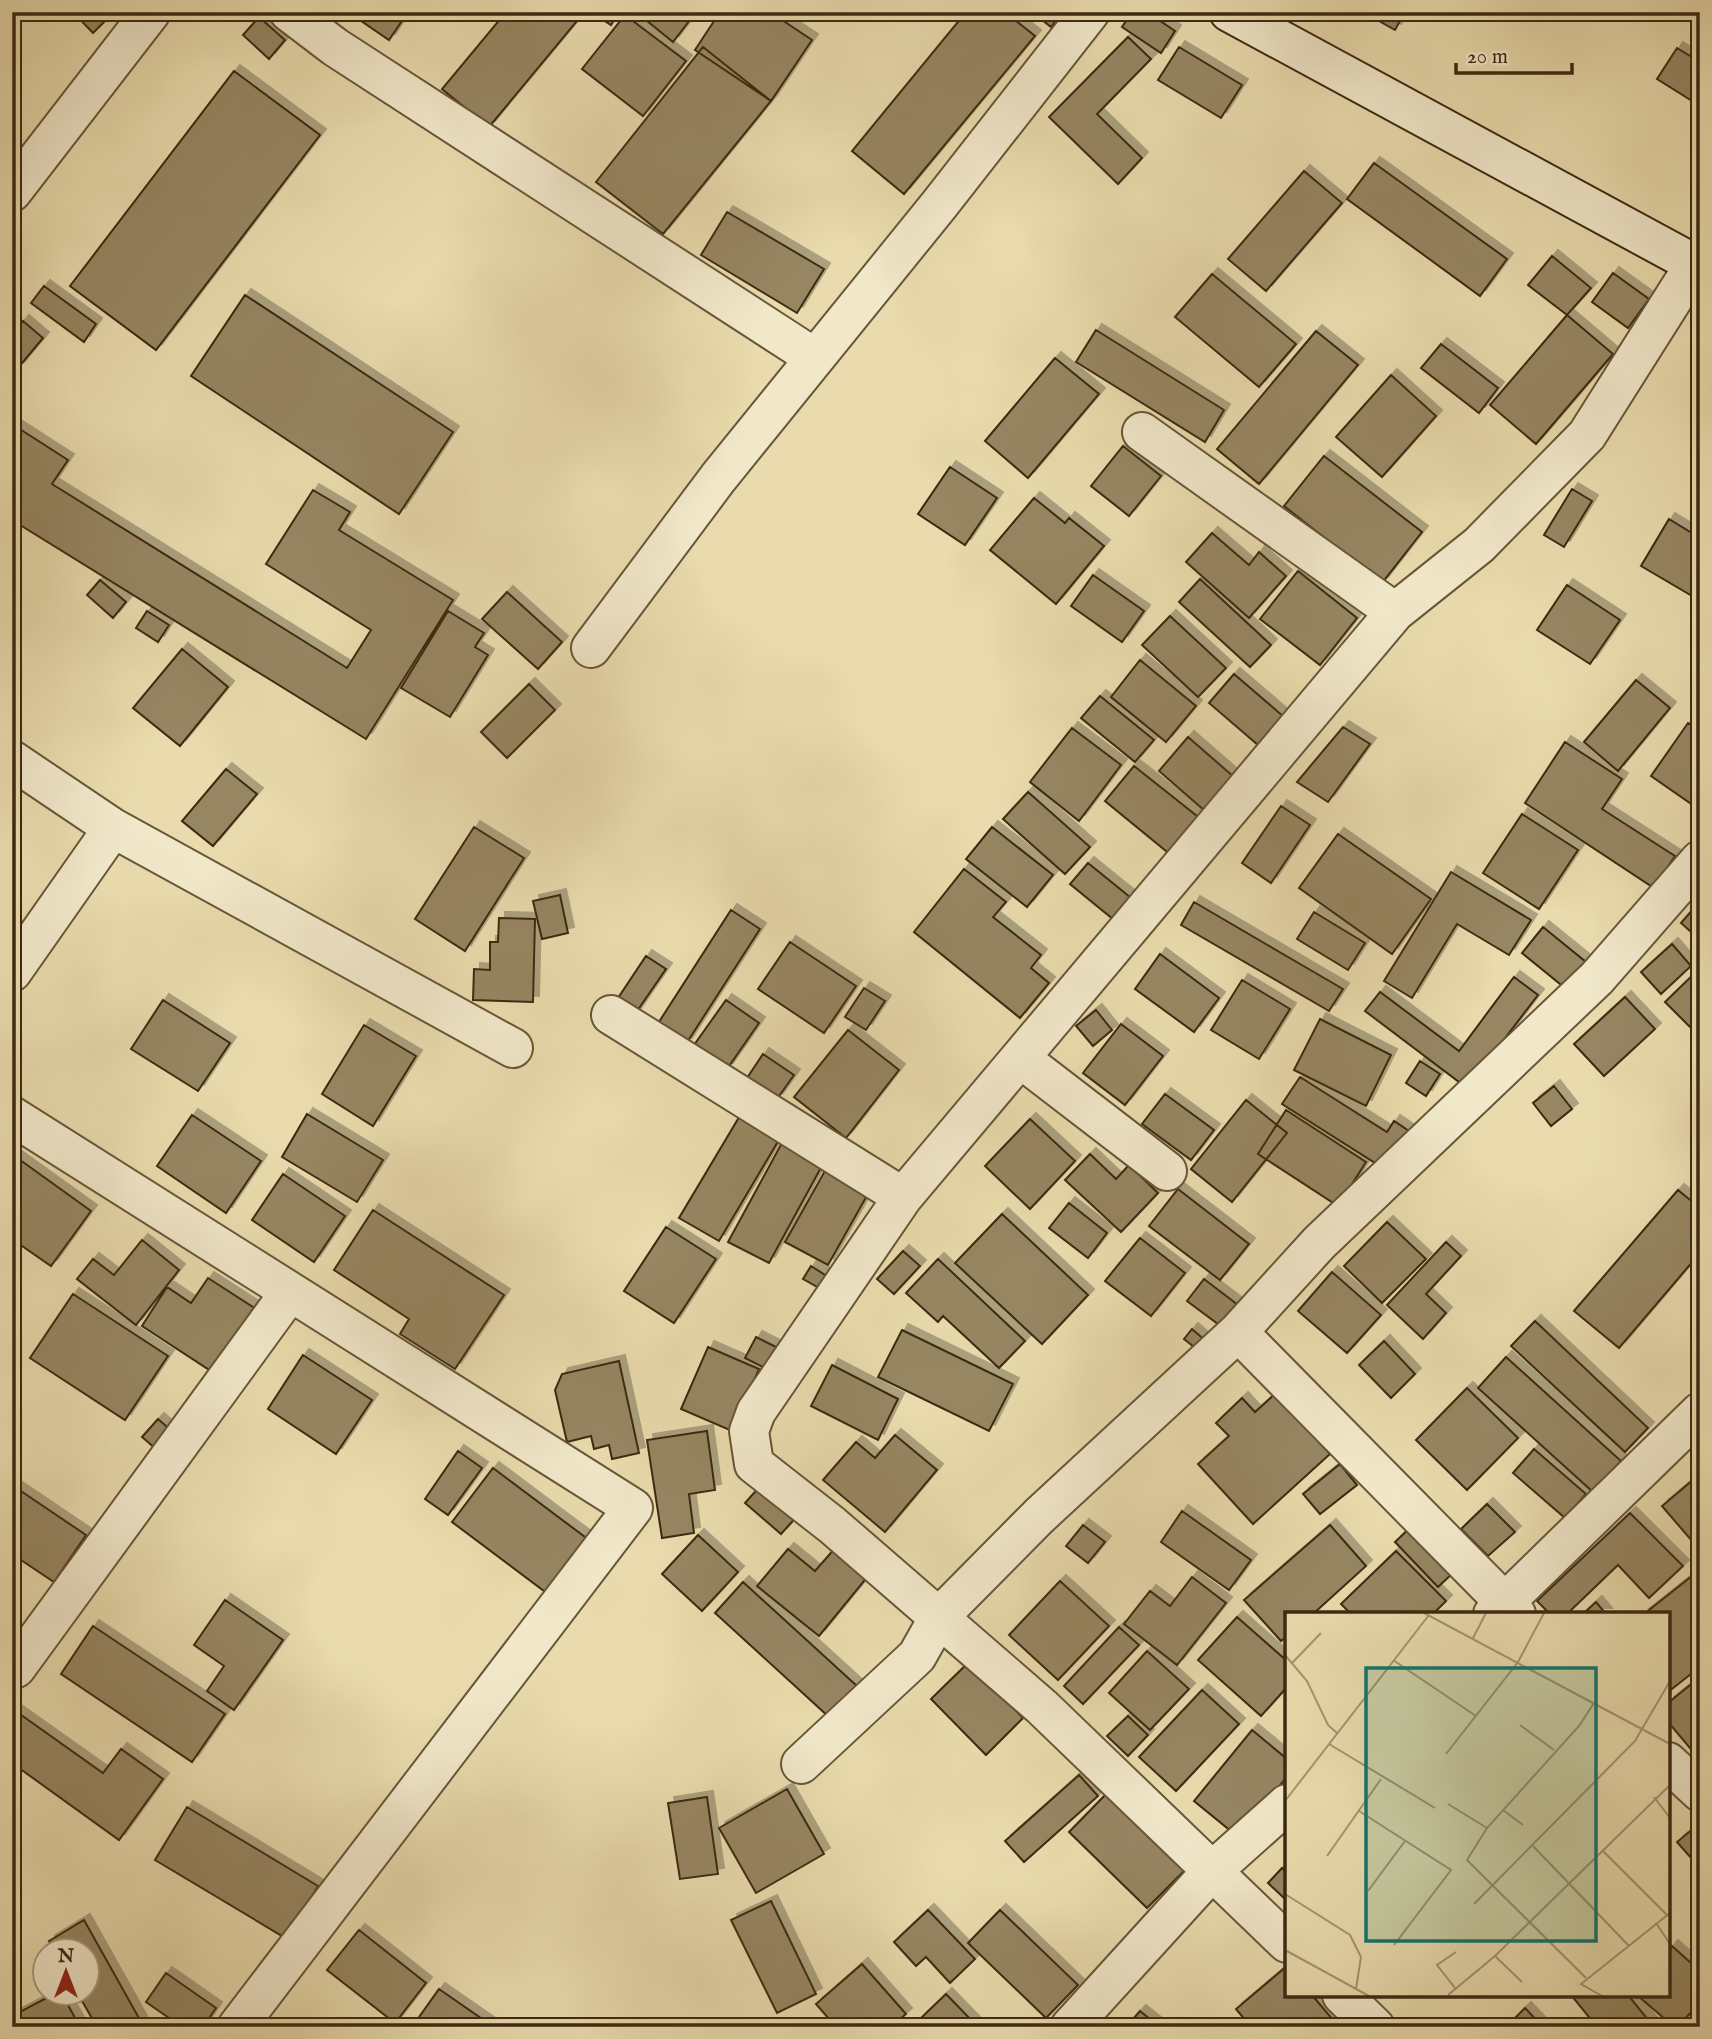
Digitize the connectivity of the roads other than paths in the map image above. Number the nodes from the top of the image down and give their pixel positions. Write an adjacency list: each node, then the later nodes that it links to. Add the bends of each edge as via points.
1 (151, 12): 5 (street)
2 (289, 12): 7 (street, via 335,47)
3 (1090, 12): 7 (street)
4 (1229, 12): 6 (street)
5 (12, 192)
6 (1698, 265): 9 (street, via 1587,435 1479,545)
7 (815, 358): 10 (street)
8 (1142, 432): 9 (street)
9 (1395, 612): 17 (street)
10 (591, 648)
11 (12, 760): 12 (street)
12 (113, 828): 14 (street); 16 (street)
13 (1700, 860): 22 (street, via 1597,978 1319,1243)
14 (12, 972)
15 (611, 1015): 20 (street)
16 (513, 1048)
17 (1020, 1058): 19 (street); 20 (street)
18 (12, 1116): 21 (street)
19 (1167, 1171)
20 (902, 1197): 25 (street, via 755,1412 748,1446 754,1464)
21 (290, 1292): 26 (street); 34 (street, via 633,1508)
22 (1238, 1332): 24 (street); 25 (street, via 1039,1516)
23 (1700, 1412): 24 (street)
24 (1505, 1610)
25 (939, 1617): 27 (street, via 916,1656); 31 (street, via 1042,1707)
26 (16, 1668)
27 (801, 1764)
28 (1670, 1764): 29 (street)
29 (1700, 1793)
30 (1285, 1806): 31 (street)
31 (1211, 1872): 32 (street); 35 (street)
32 (1285, 1941)
33 (1344, 1997): 36 (street)
34 (237, 2027)
35 (1070, 2027)
36 (1375, 2027)

